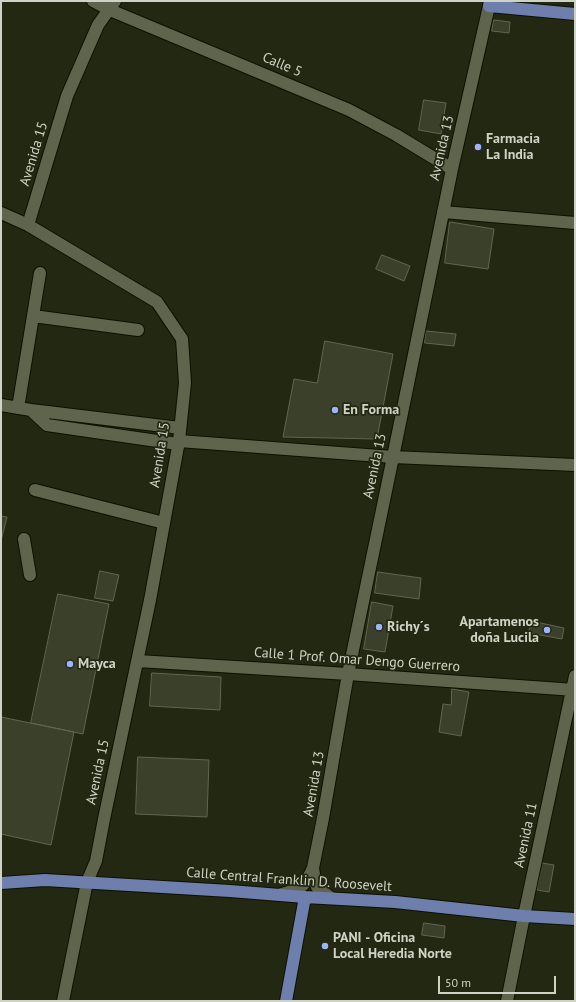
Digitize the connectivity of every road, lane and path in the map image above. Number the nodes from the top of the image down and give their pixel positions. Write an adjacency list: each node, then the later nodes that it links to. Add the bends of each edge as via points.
1 (93, 1): 3 (street, Calle 5)
2 (490, 4): 4 (main road); 5 (street, Avenida 13)
3 (112, 5): 5 (street, Calle 5, via 349,110); 9 (street, Avenida 15, via 98,25 67,96)
4 (575, 14)
5 (452, 169): 6 (street, Avenida 13)
6 (444, 212): 8 (street); 18 (street, Avenida 13)
7 (1, 213): 9 (street)
8 (575, 223)
9 (28, 225): 16 (street, Avenida 15, via 158,302 182,339 186,383)
10 (40, 273): 11 (street)
11 (33, 316): 12 (street); 14 (street)
12 (138, 330)
13 (1, 405): 14 (street)
14 (18, 408): 15 (street)
15 (31, 410): 16 (street); 17 (street, via 47,426)
16 (180, 428): 17 (street, Avenida 15)
17 (179, 442): 18 (street); 21 (street, Avenida 15)
18 (392, 457): 19 (street); 25 (street, Avenida 13)
19 (575, 465)
20 (35, 490): 21 (street)
21 (164, 523): 24 (street, Avenida 15)
22 (24, 539): 23 (street)
23 (30, 574)
24 (138, 661): 25 (street, Calle 1 Prof. Omar Dengo Guerrero); 29 (street, Avenida 15, via 96,861)
25 (348, 674): 27 (street, Calle 1 Prof. Omar Dengo Guerrero); 28 (street, Avenida 13)
26 (575, 676): 27 (street, Avenida 11)
27 (574, 690): 34 (street, Avenida 11)
28 (313, 868): 31 (street, Avenida 13, via 303,885); 33 (street, Avenida 13, via 317,887)
29 (87, 882): 30 (main road, Calle Central Franklin D. Roosevelt, via 45,880); 31 (main road, Calle Central Franklin D. Roosevelt); 36 (street, Avenida 15)
30 (1, 883)
31 (278, 895): 32 (main road, Calle Central Franklin D. Roosevelt)
32 (305, 897): 33 (main road, Calle Central Franklin D. Roosevelt); 37 (main road)
33 (331, 898): 34 (main road, Calle Central Franklin D. Roosevelt)
34 (524, 916): 35 (main road, Calle Central Franklin D. Roosevelt); 38 (street, Avenida 11)
35 (575, 919)
36 (63, 1001)
37 (286, 1001)
38 (507, 1001)

